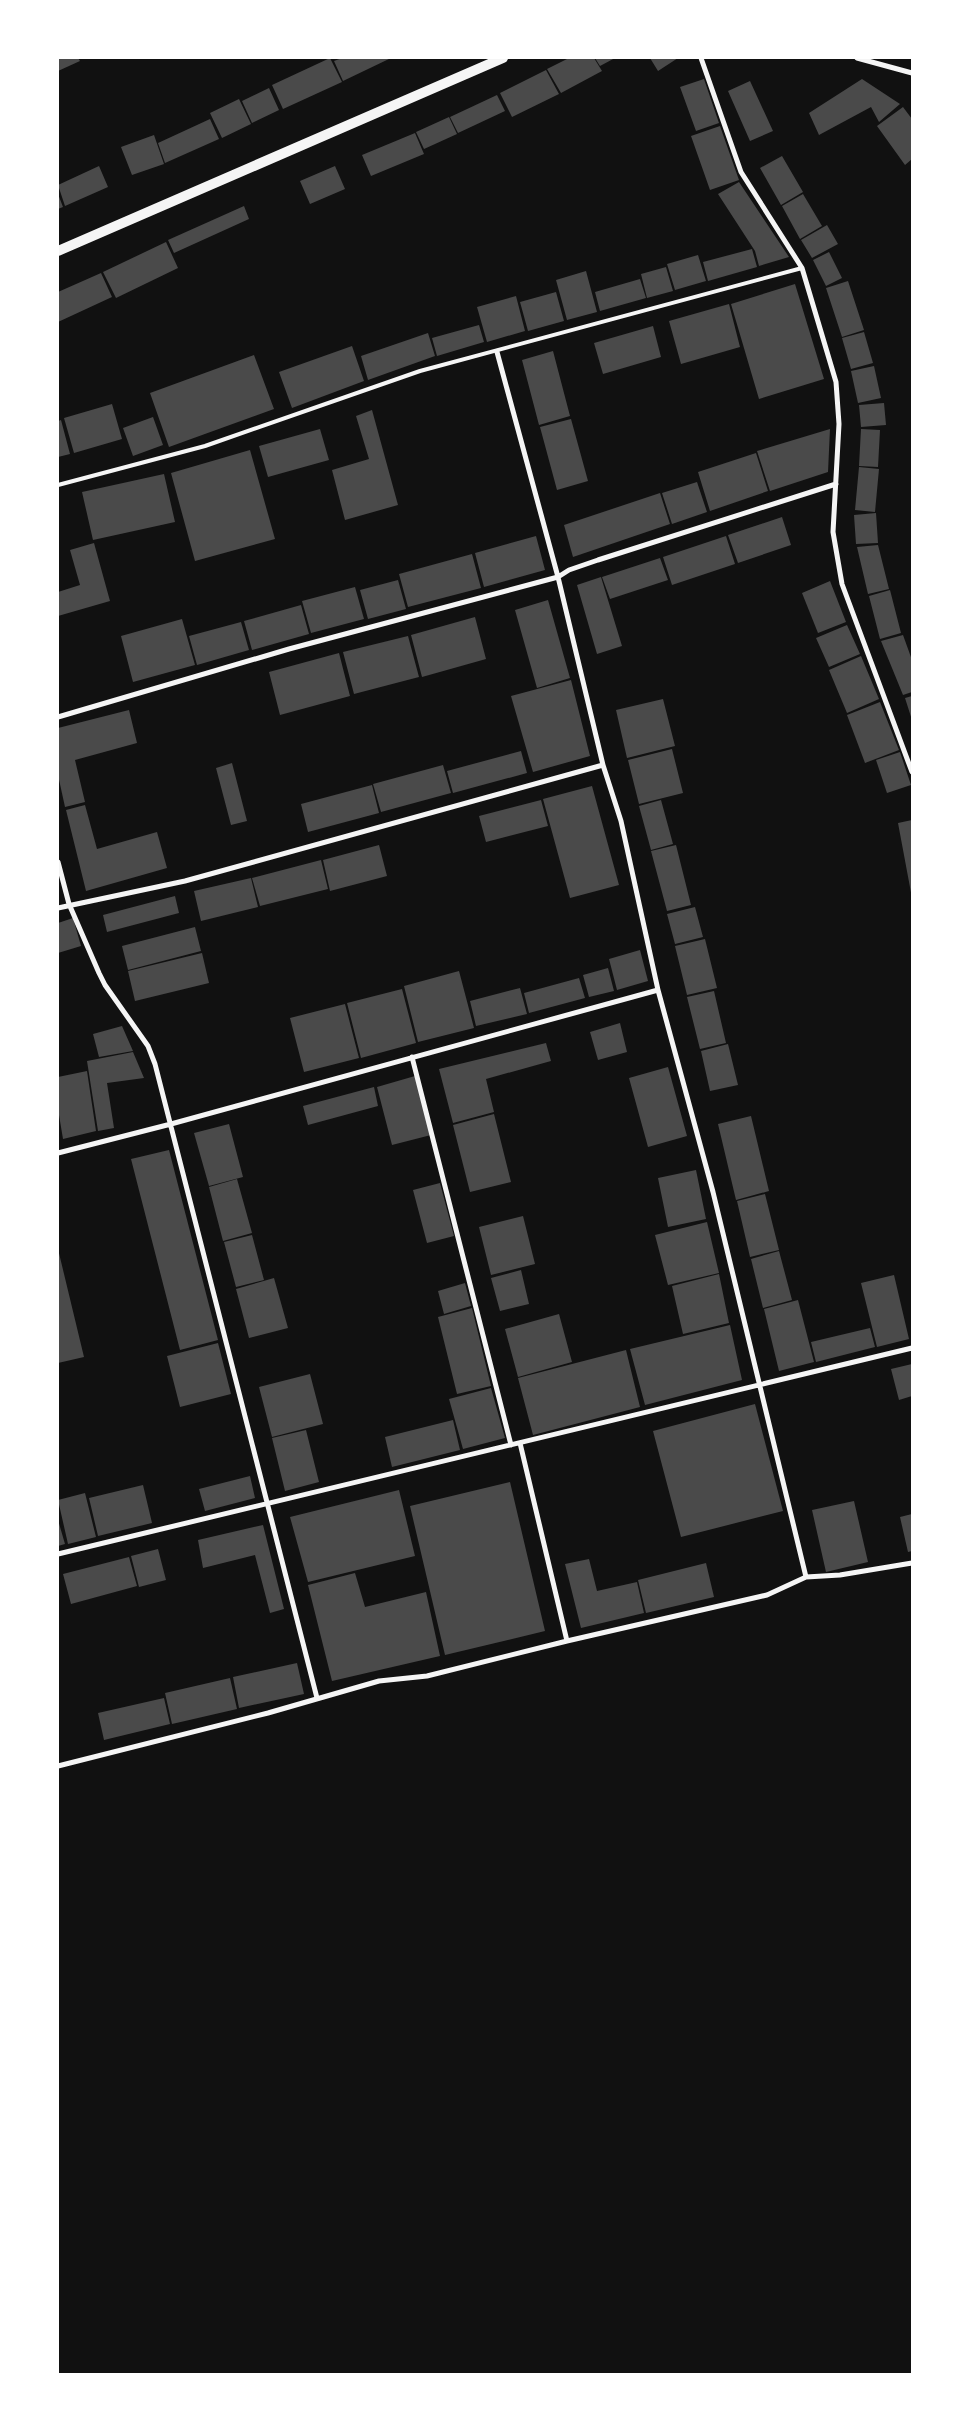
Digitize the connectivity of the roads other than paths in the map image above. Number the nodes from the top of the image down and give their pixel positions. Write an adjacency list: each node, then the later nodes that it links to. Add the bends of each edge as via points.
1 (503, 58): 6 (main road)
2 (701, 58): 7 (street, via 741,172)
3 (857, 58): 4 (street)
4 (873, 59): 5 (street)
5 (912, 73)
6 (58, 251)
7 (802, 268): 8 (lane); 9 (street, via 836,382 839,424)
8 (497, 352): 10 (lane, via 420,371 205,446); 11 (street)
9 (836, 484): 11 (street, via 598,560); 14 (street, via 833,532 842,584)
10 (58, 485)
11 (558, 577): 12 (street, via 289,649); 13 (street)
12 (58, 717)
13 (603, 765): 16 (street, via 194,878); 18 (street, via 621,821)
14 (912, 772)
15 (58, 862): 16 (street)
16 (69, 904): 17 (street); 20 (street, via 105,985 148,1046)
17 (58, 908)
18 (658, 990): 19 (street); 23 (street, via 713,1192)
19 (412, 1057): 20 (street); 25 (street)
20 (170, 1124): 21 (street); 26 (street)
21 (58, 1153)
22 (912, 1348): 23 (street)
23 (759, 1386): 24 (street); 29 (street)
24 (520, 1442): 25 (street); 30 (street)
25 (511, 1445): 26 (street)
26 (266, 1505): 27 (street); 31 (street)
27 (58, 1554)
28 (912, 1563): 29 (street, via 874,1571)
29 (806, 1578): 30 (street, via 767,1595)
30 (566, 1640): 31 (street, via 427,1676 379,1681)
31 (316, 1698): 32 (street)
32 (58, 1766)

